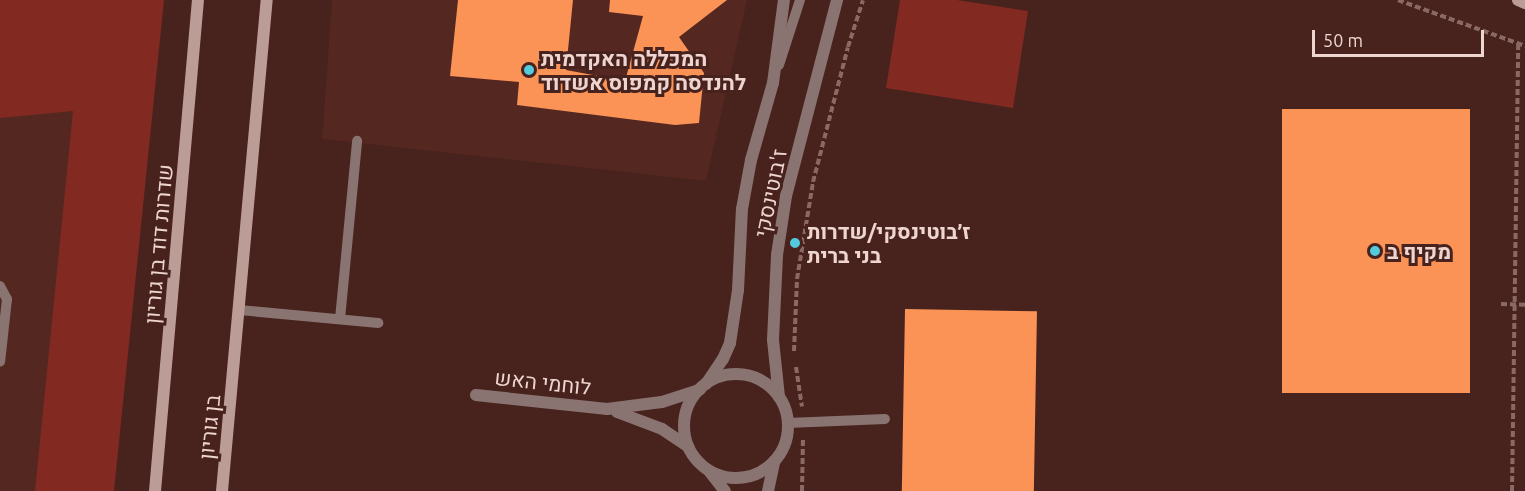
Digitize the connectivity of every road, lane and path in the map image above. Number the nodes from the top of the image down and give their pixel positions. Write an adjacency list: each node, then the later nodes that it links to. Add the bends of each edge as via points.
1 (198, 0): 33 (main road, שדרות דוד בן גוריון)
2 (267, 0): 19 (main road)
3 (784, 0): 12 (street, ז'בוטינסקי)
4 (800, 0): 12 (lane)
5 (837, 0): 26 (street, ז'בוטינסקי, via 786,196 777,255 773,340)
6 (863, 0): 22 (path, via 812,191 797,279)
7 (1398, 0): 10 (path)
8 (1519, 0): 9 (main road)
9 (1525, 4)
10 (1518, 45): 11 (path); 17 (path)
11 (1525, 46)
12 (773, 83): 24 (street, ז'בוטינסקי, via 742,209 738,290 730,343)
13 (357, 141): 20 (lane)
14 (0, 286): 15 (lane)
15 (3, 300): 23 (lane)
16 (1501, 304): 17 (path)
17 (1514, 304): 18 (path); 37 (path)
18 (1525, 305)
19 (239, 310): 20 (lane); 34 (main road, בן גוריון)
20 (340, 319): 21 (lane)
21 (378, 323)
22 (794, 357)
23 (0, 361)
24 (703, 387): 26 (street, via 727,375 750,376); 27 (street, לוחמי האש, via 662,402); 30 (street, via 690,402 686,417)
25 (476, 395): 27 (street, לוחמי האש)
26 (779, 397): 29 (street)
27 (607, 409): 30 (street, לוחמי האש, via 640,418)
28 (885, 419): 29 (lane)
29 (788, 423): 31 (street, via 785,444)
30 (689, 447): 32 (street)
31 (774, 462): 32 (street, via 757,474 744,477); 36 (street)
32 (710, 471): 35 (street)
33 (155, 491)
34 (222, 491)
35 (725, 491)
36 (768, 491)
37 (1512, 491)

